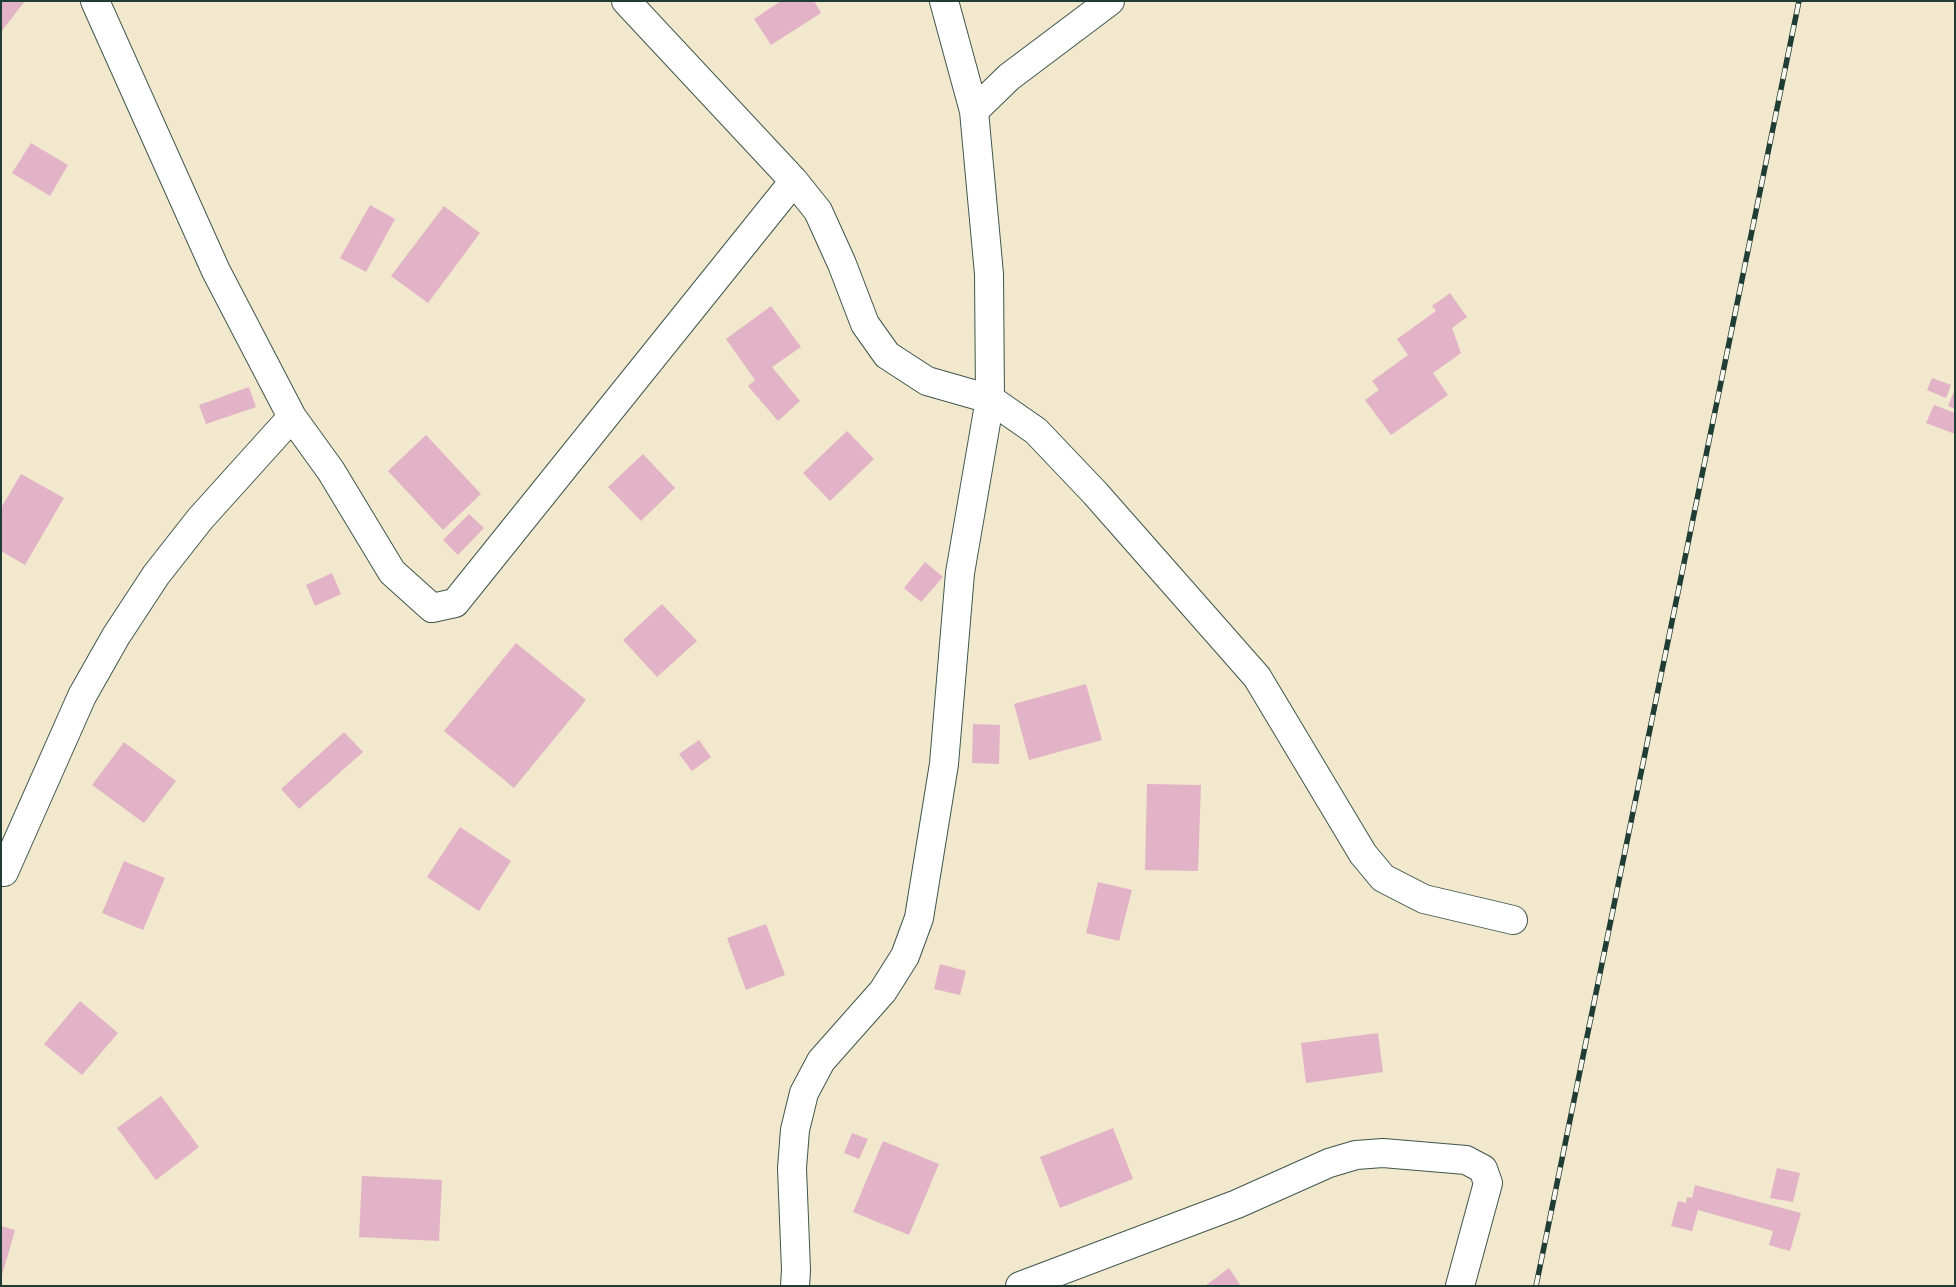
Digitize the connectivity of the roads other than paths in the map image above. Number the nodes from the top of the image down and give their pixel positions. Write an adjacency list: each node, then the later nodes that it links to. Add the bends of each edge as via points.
1 (95, 1): 8 (street, via 216,271)
2 (626, 1): 6 (street)
3 (944, 1): 5 (street)
4 (1110, 1): 5 (street, via 1008,77)
5 (974, 110): 7 (street, via 989,274)
6 (794, 181): 7 (street, via 818,211 865,324 887,356 927,381); 8 (street, via 455,603 432,608 392,572 331,471)
7 (990, 399): 10 (street, via 1036,431 1095,493 1257,678 1363,854 1382,878 1424,899); 11 (street, via 960,573 944,764 919,918 905,956 884,991 821,1061 804,1093 795,1130 792,1168)
8 (292, 416): 9 (street, via 200,519 156,575 116,636 82,696)
9 (4, 872)
10 (1513, 920)
11 (796, 1286)
12 (1020, 1286): 13 (street, via 1238,1204 1329,1163 1356,1155 1383,1153 1466,1160 1483,1169 1488,1183)
13 (1460, 1286)

